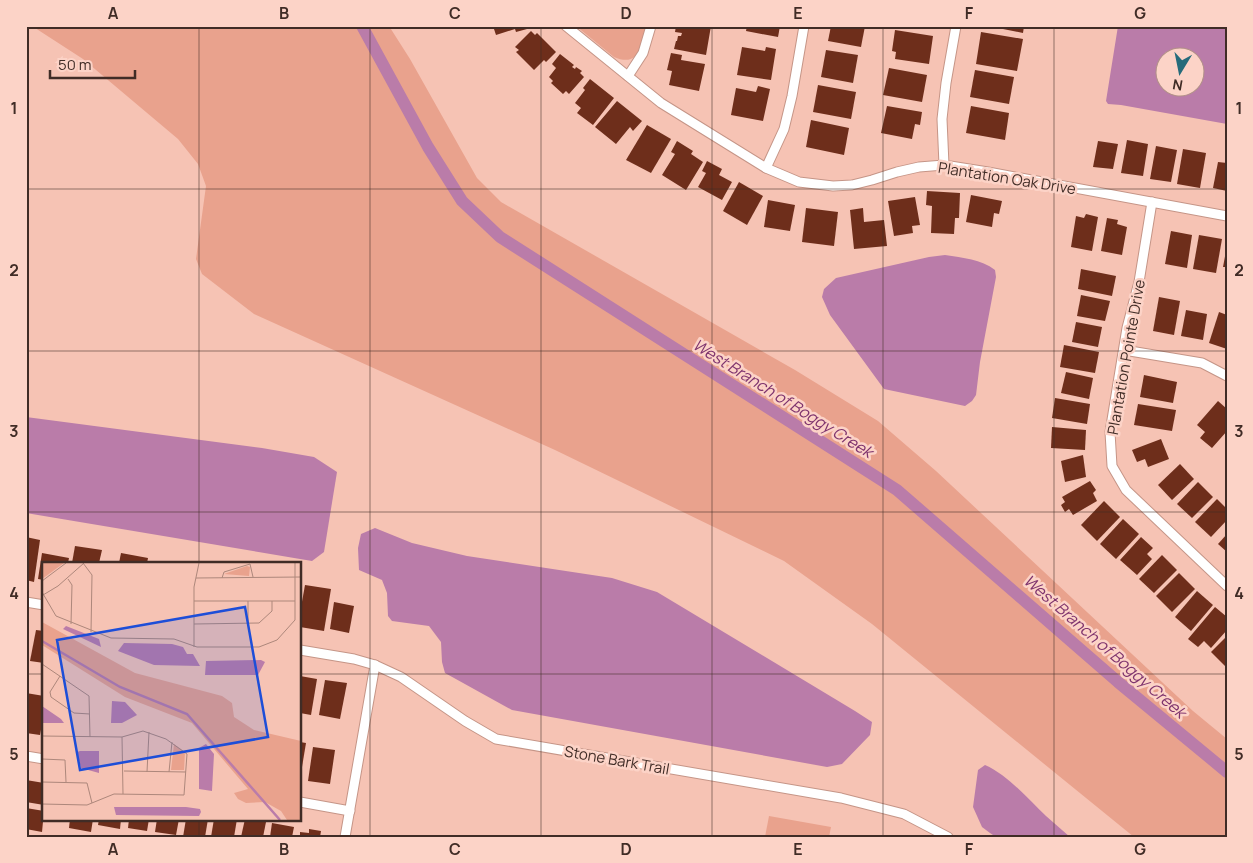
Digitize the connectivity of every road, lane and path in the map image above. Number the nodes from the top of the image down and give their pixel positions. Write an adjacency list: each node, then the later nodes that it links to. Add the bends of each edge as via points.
1 (566, 26): 5 (street, Plantation Oak Drive)
2 (650, 26): 5 (street, via 643,53)
3 (804, 26): 7 (street, via 784,129)
4 (956, 26): 6 (street, via 942,119)
5 (628, 76): 7 (street, Plantation Oak Drive, via 661,103)
6 (944, 165): 7 (street, Plantation Oak Drive, via 919,167 852,185 833,186 799,182); 8 (street, Plantation Oak Drive)
7 (766, 168)
8 (1152, 202): 9 (street, Plantation Oak Drive); 10 (street, Plantation Pointe Drive)
9 (1227, 216)
10 (1124, 350): 11 (street, via 1202,363); 12 (street, Plantation Pointe Drive, via 1110,432 1112,466 1126,490)
11 (1227, 376)
12 (1227, 586)
13 (26, 602): 14 (street)
14 (42, 605)
15 (301, 650): 16 (street, Stone Bark Trail)
16 (375, 665): 20 (street); 22 (street, Stone Bark Trail, via 401,677 496,739 841,798 904,814)
17 (26, 756): 18 (street)
18 (42, 759)
19 (301, 802): 20 (street)
20 (350, 811): 21 (street)
21 (345, 837)
22 (948, 837)

